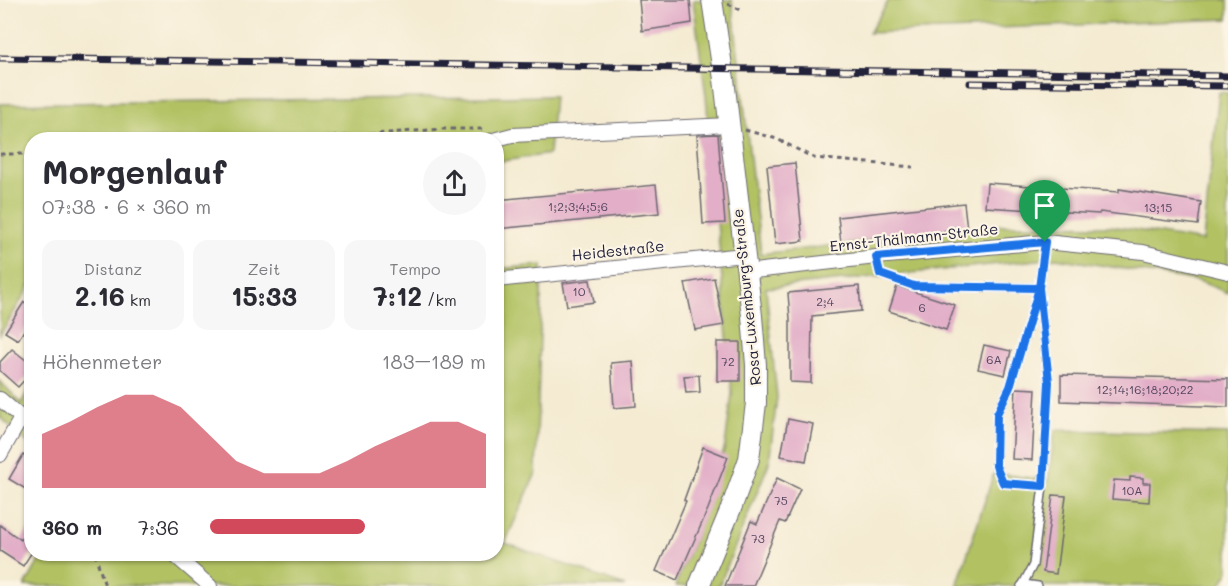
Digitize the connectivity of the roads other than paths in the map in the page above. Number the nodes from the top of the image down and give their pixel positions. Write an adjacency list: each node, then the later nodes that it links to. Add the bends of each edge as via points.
1 (712, 0): 2 (main road, Rosa-Luxemburg-Straße)
2 (729, 125): 3 (street); 6 (main road, Rosa-Luxemburg-Straße)
3 (504, 135)
4 (1045, 242): 5 (street, Ernst-Thälmann-Straße); 7 (street, Ernst-Thälmann-Straße, via 1143,252); 9 (lane)
5 (876, 257): 6 (street, Ernst-Thälmann-Straße); 9 (lane, via 880,274 914,286)
6 (744, 264): 8 (street, Heidestraße); 18 (main road, Rosa-Luxemburg-Straße, via 756,365 749,459)
7 (1228, 272)
8 (504, 279)
9 (1039, 288): 14 (lane, via 1049,382); 14 (lane, via 1010,387 997,414 996,466 1003,483)
10 (0, 399): 11 (street)
11 (24, 420)
12 (24, 425): 13 (street)
13 (0, 455)
14 (1043, 486): 16 (lane, via 1033,564)
15 (181, 561): 17 (street)
16 (1022, 585): 19 (lane)
17 (210, 586)
18 (699, 586)
19 (1038, 586)

